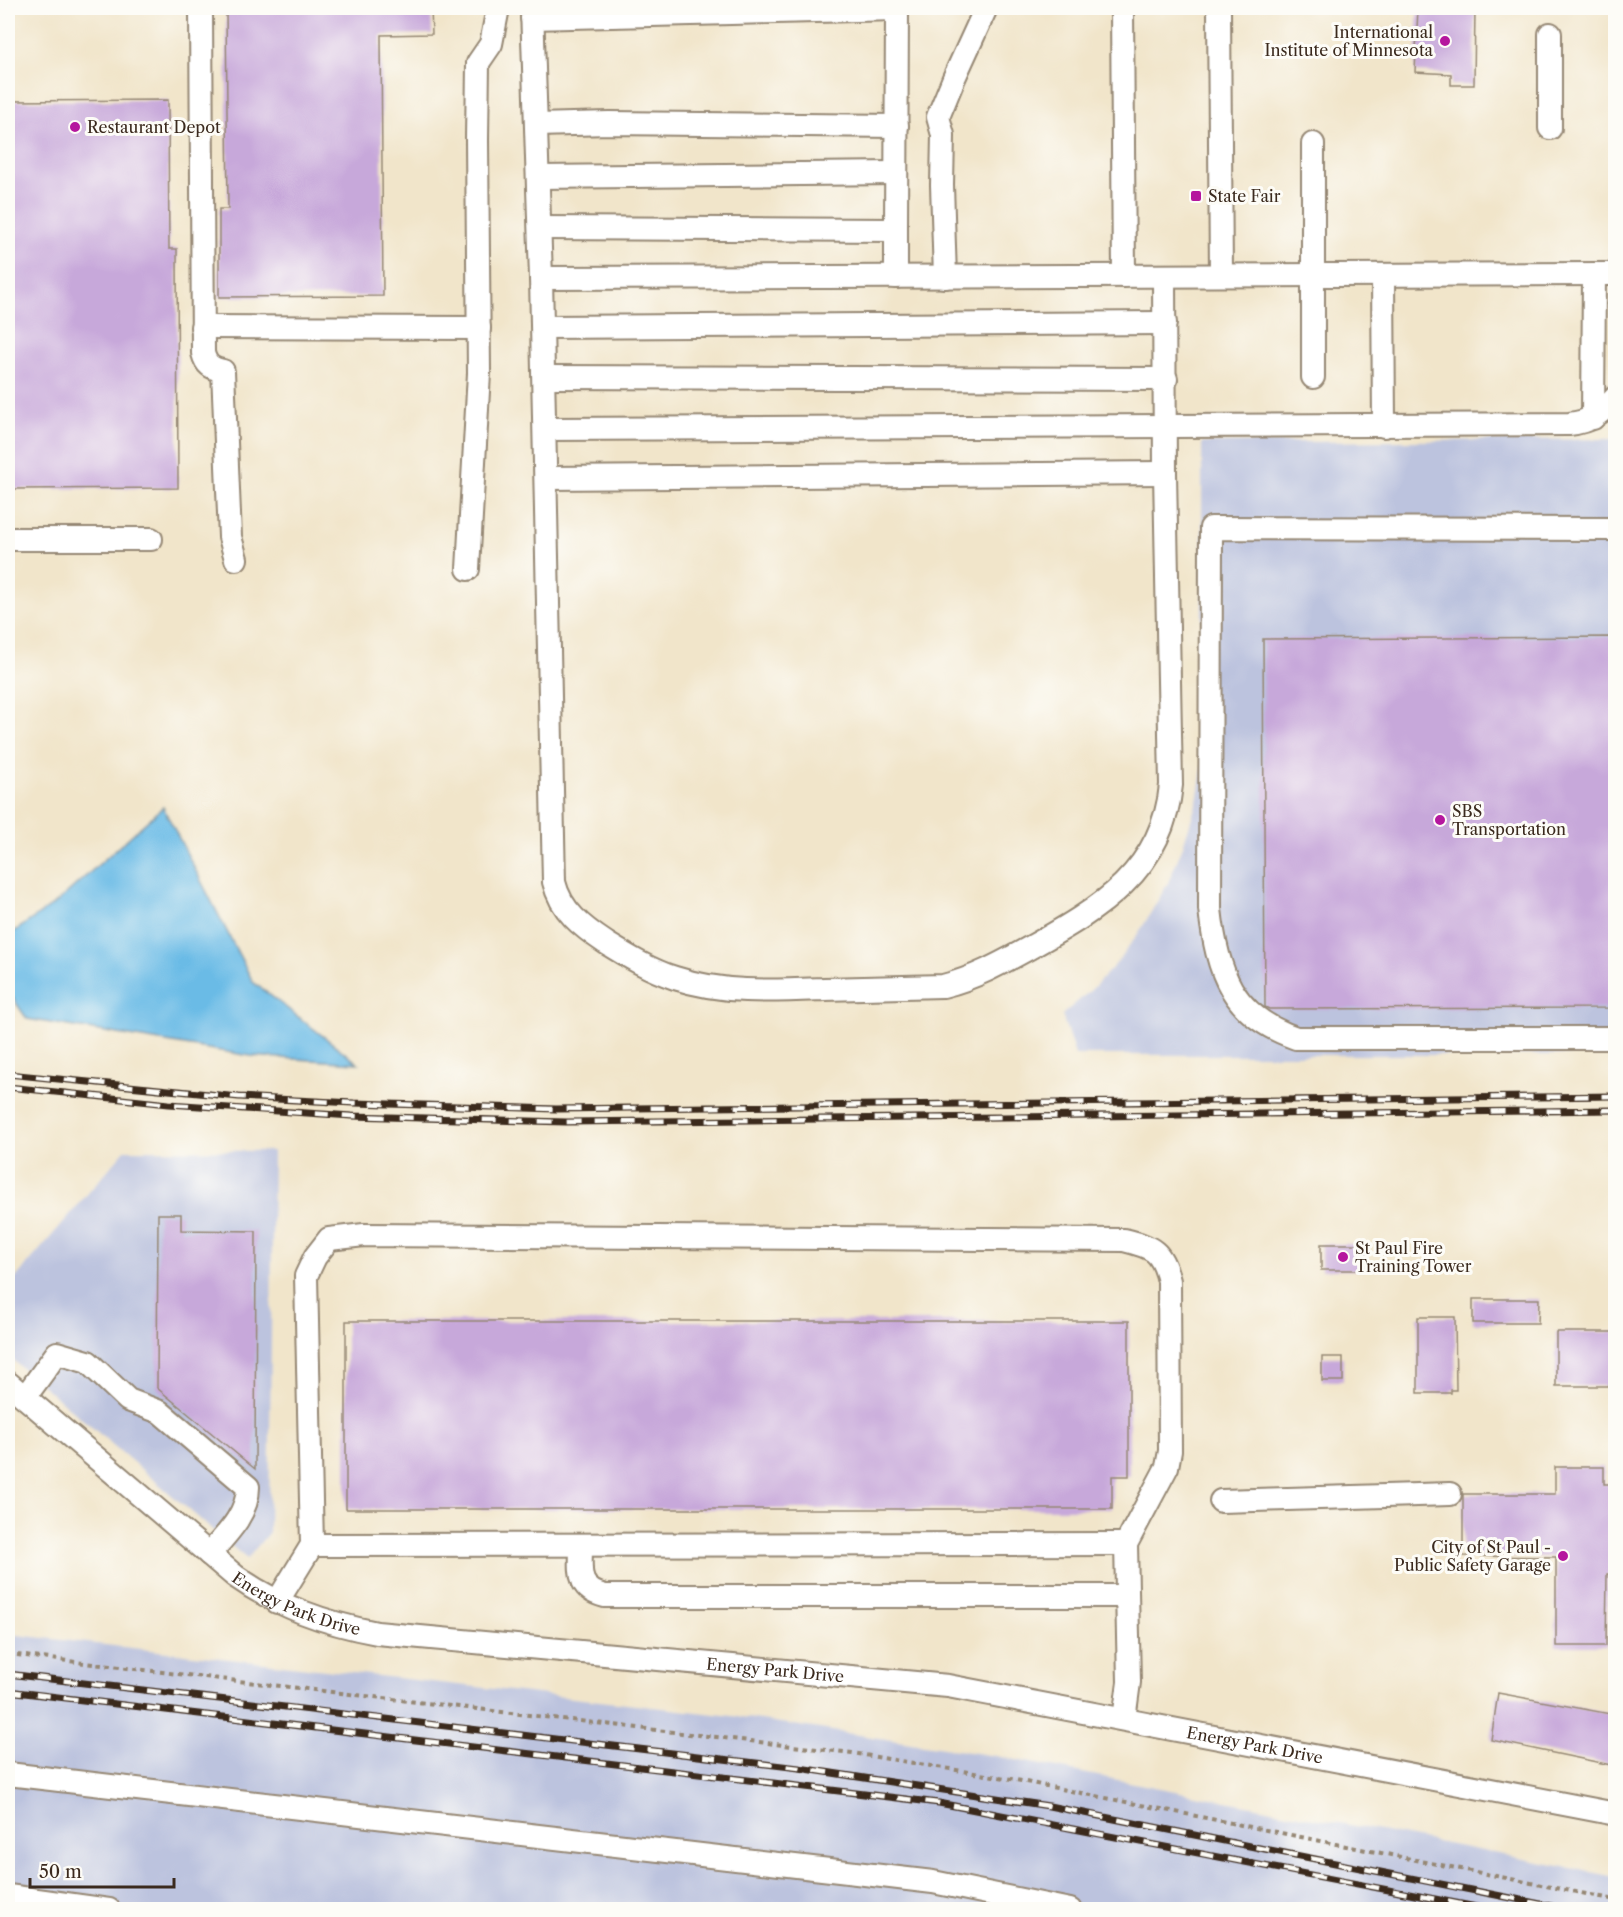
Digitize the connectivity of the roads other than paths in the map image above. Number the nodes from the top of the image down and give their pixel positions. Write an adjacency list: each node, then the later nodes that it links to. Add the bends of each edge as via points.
1 (201, 8): 27 (street)
2 (498, 8): 29 (street, via 490,44 478,63)
3 (897, 8): 7 (street); 10 (street)
4 (986, 8): 24 (street, via 938,117 943,135)
5 (1122, 8): 21 (street)
6 (1219, 8): 18 (street)
7 (532, 13): 9 (street)
8 (1550, 34): 11 (street)
9 (537, 125): 10 (street); 14 (street)
10 (897, 126): 13 (street)
11 (1550, 128)
12 (1313, 144): 19 (street)
13 (896, 173): 14 (street); 16 (street)
14 (538, 177): 15 (street)
15 (540, 228): 16 (street); 25 (street)
16 (896, 230): 23 (street)
17 (1605, 274): 20 (street); 34 (street)
18 (1221, 275): 19 (street); 22 (street)
19 (1313, 275): 20 (street); 31 (street)
20 (1383, 275): 35 (street)
21 (1124, 276): 22 (street); 24 (street)
22 (1164, 276): 26 (street)
23 (896, 277): 24 (street); 25 (street)
24 (945, 277)
25 (542, 278): 28 (street)
26 (1165, 323): 28 (street); 32 (street)
27 (202, 327): 29 (street); 43 (street, via 206,363 223,371 230,537)
28 (543, 327): 30 (street)
29 (479, 328): 44 (street)
30 (543, 377): 32 (street); 37 (street)
31 (1313, 377)
32 (1166, 379): 36 (street)
33 (1616, 397): 34 (street)
34 (1593, 418): 35 (street, via 1569,424)
35 (1384, 426): 36 (street)
36 (1166, 427): 37 (street); 38 (street)
37 (545, 429): 39 (street)
38 (1165, 473): 39 (street); 39 (street, via 1171,785 1162,827 1137,870 1094,910 964,981 943,986 757,992 708,986 647,966 574,919 557,893)
39 (546, 478)
40 (1616, 529): 45 (street, via 1211,528 1210,909 1221,968 1238,1001 1275,1031 1296,1038)
41 (8, 539): 42 (street)
42 (151, 539)
43 (236, 559)
44 (468, 569)
45 (1616, 1038)
46 (8, 1383): 47 (street, Energy Park Drive)
47 (25, 1398): 53 (street, Energy Park Drive); 53 (street, via 57,1353 88,1362 128,1400 160,1412 248,1487 244,1508)
48 (1450, 1494): 49 (street)
49 (1221, 1501)
50 (1126, 1544): 51 (street, via 1167,1467 1170,1451 1169,1281 1165,1264 1146,1245 1124,1240 364,1235 329,1239 306,1276); 52 (street); 54 (street)
51 (312, 1545): 52 (street); 55 (street)
52 (581, 1546): 54 (street, via 584,1584 593,1593 605,1596)
53 (210, 1554): 55 (street, Energy Park Drive, via 242,1581)
54 (1126, 1596): 56 (street, via 1129,1682)
55 (277, 1602): 56 (street, Energy Park Drive, via 324,1622 377,1633 948,1686)
56 (1124, 1719): 58 (street, Energy Park Drive)
57 (8, 1774): 61 (street, via 933,1882)
58 (1616, 1814)
59 (8, 1896): 60 (street)
60 (109, 1910)
61 (1070, 1910)

